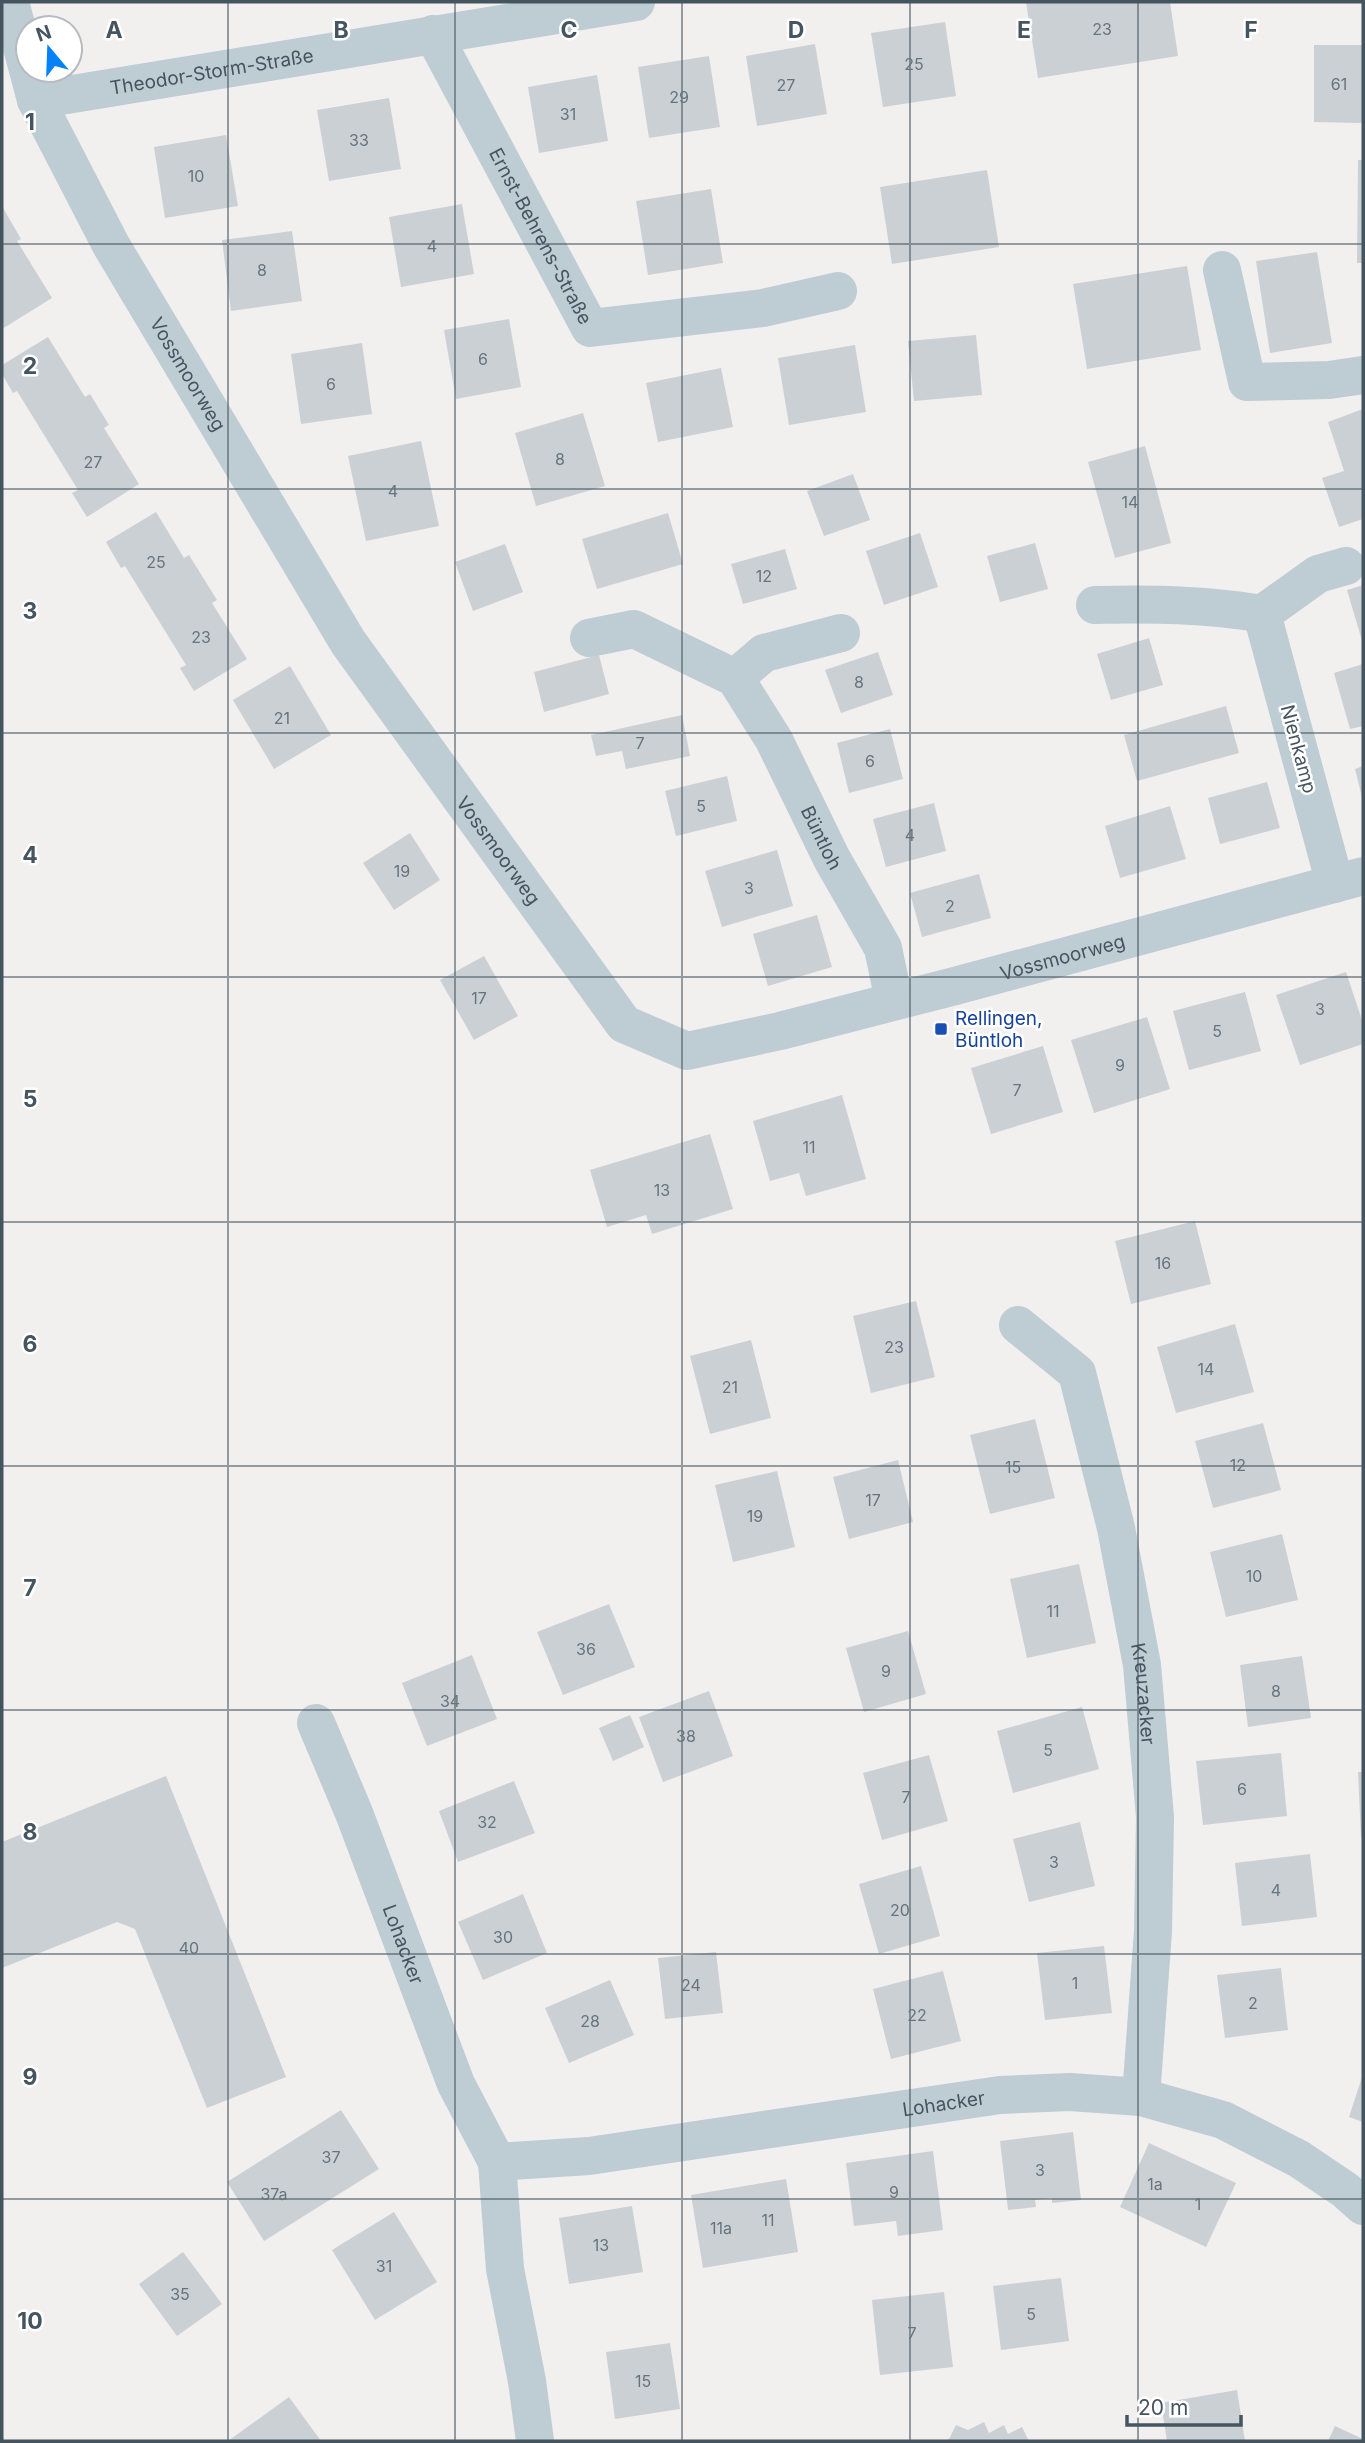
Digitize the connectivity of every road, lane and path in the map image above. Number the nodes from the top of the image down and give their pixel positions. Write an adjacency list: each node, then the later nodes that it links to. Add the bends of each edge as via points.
1 (10, 2): 4 (street, Vossmoorweg)
2 (636, 2): 3 (street, Theodor-Storm-Straße)
3 (433, 34): 4 (street, Theodor-Storm-Straße); 6 (street, Ernst-Behrens-Straße, via 590,328 763,308)
4 (36, 100): 15 (street, Vossmoorweg, via 111,244 348,642 624,1024 687,1051)
5 (1222, 270): 7 (street, via 1247,382)
6 (838, 291)
7 (1363, 375)
8 (1346, 566): 10 (street, via 1318,574)
9 (1095, 605): 10 (street, via 1166,603)
10 (1262, 614): 14 (street, Nienkamp)
11 (841, 634): 13 (street, via 764,653)
12 (589, 638): 13 (street, via 634,629)
13 (734, 678): 15 (street, Büntloh, via 774,740 832,859 883,948)
14 (1349, 880): 15 (street, Vossmoorweg)
15 (894, 1002)
16 (1018, 1325): 18 (street, Kreuzacker, via 1077,1373 1116,1528 1142,1665 1155,1817 1153,1931)
17 (316, 1723): 19 (street, Lohacker, via 456,2084)
18 (1141, 2097): 19 (street, Lohacker, via 1070,2092 1000,2095 589,2156); 20 (street, Lohacker, via 1223,2120 1299,2159)
19 (497, 2162): 21 (street, Lohacker, via 505,2269)
20 (1363, 2206)
21 (535, 2441)

